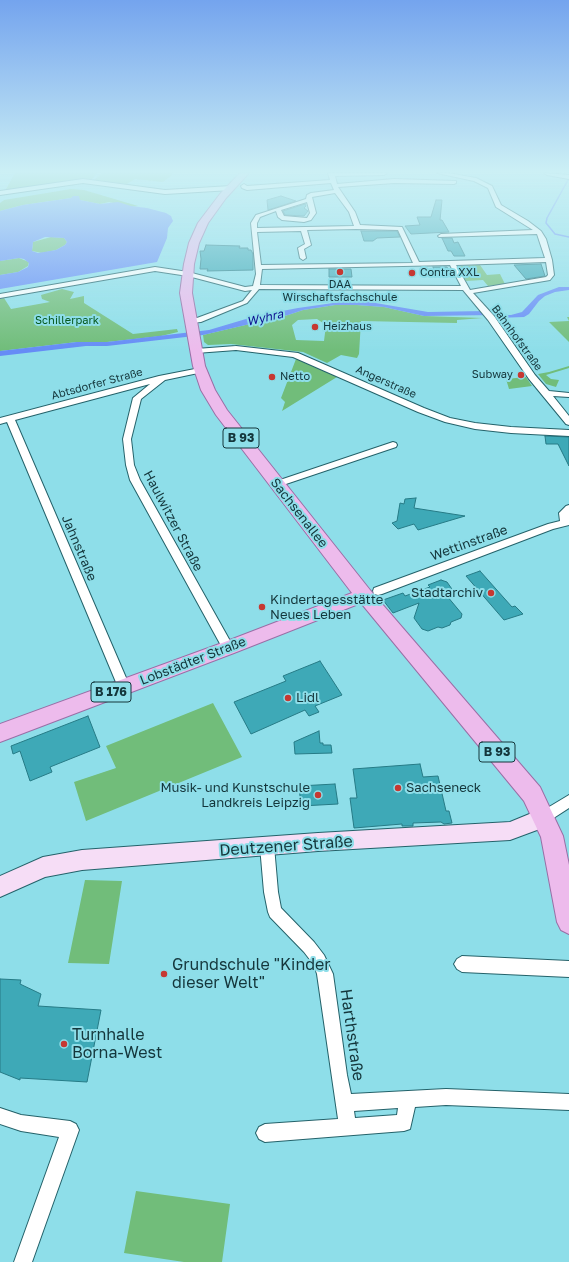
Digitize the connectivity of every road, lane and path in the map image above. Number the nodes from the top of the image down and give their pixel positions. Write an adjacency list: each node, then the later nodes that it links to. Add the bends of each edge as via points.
1 (199, 232): 12 (main road, Sachsenallee / B 93)
2 (254, 232): 11 (street)
3 (305, 232): 7 (street, via 308,245 301,248)
4 (403, 232): 10 (street)
5 (539, 232): 6 (street); 8 (street)
6 (441, 236)
7 (303, 258)
8 (549, 260): 9 (street); 14 (street, via 551,275 548,279)
9 (452, 263): 10 (street); 14 (street, Bahnhofstraße)
10 (417, 264): 11 (street)
11 (259, 266): 13 (street)
12 (188, 274): 13 (street, via 245,289); 15 (street, via 155,270); 16 (main road, Sachsenallee / B 93, via 186,293)
13 (256, 289): 14 (street, via 263,287); 16 (street, via 245,302)
14 (467, 290): 21 (street, Bahnhofstraße, via 491,318)
15 (0, 296)
16 (191, 324): 17 (main road, Sachsenallee / B 93)
17 (195, 347): 18 (main road, Sachsenallee / B 93); 26 (street, Angerstraße, via 236,348 295,355 448,420 511,430)
18 (200, 370): 19 (street, Abtsdorfer Straße); 28 (main road, Sachsenallee / B 93, via 220,412)
19 (162, 378): 20 (street, Abtsdorfer Straße); 23 (street)
20 (128, 388): 23 (street); 24 (street, Abtsdorfer Straße)
21 (546, 393): 22 (street); 25 (street, Bahnhofstraße)
22 (569, 395)
23 (137, 398): 32 (street, Haulwitzer Straße, via 127,444 135,480)
24 (5, 419): 33 (street, Jahnstraße)
25 (569, 422)
26 (569, 433)
27 (393, 445): 28 (street)
28 (277, 484): 31 (main road, Sachsenallee / B 93)
29 (569, 508): 30 (street, via 564,513)
30 (567, 522): 31 (street, Wettinstraße)
31 (371, 593): 32 (main road, Lobstädter Straße / B 176); 36 (main road, Sachsenallee / B 93, via 410,651 519,777 532,794)
32 (228, 648): 33 (main road, Lobstädter Straße / B 176)
33 (124, 687): 34 (main road, Lobstädter Straße / B 176)
34 (0, 733)
35 (569, 801): 36 (street, Deutzener Straße)
36 (544, 817): 37 (main road, Deutzener Straße, via 510,831); 39 (main road, B 93, via 552,836)
37 (267, 846): 38 (main road, Deutzener Straße, via 59,863 43,867); 44 (street, Harthstraße, via 275,912 309,947 325,974)
38 (0, 887)
39 (569, 922)
40 (462, 964): 41 (street)
41 (569, 970)
42 (408, 1099): 43 (street, via 446,1097); 44 (street); 46 (street, via 404,1122)
43 (569, 1102)
44 (345, 1104): 46 (street, Harthstraße)
45 (0, 1116): 48 (street, via 21,1123 70,1130)
46 (347, 1127): 47 (street)
47 (265, 1134)
48 (23, 1262)

